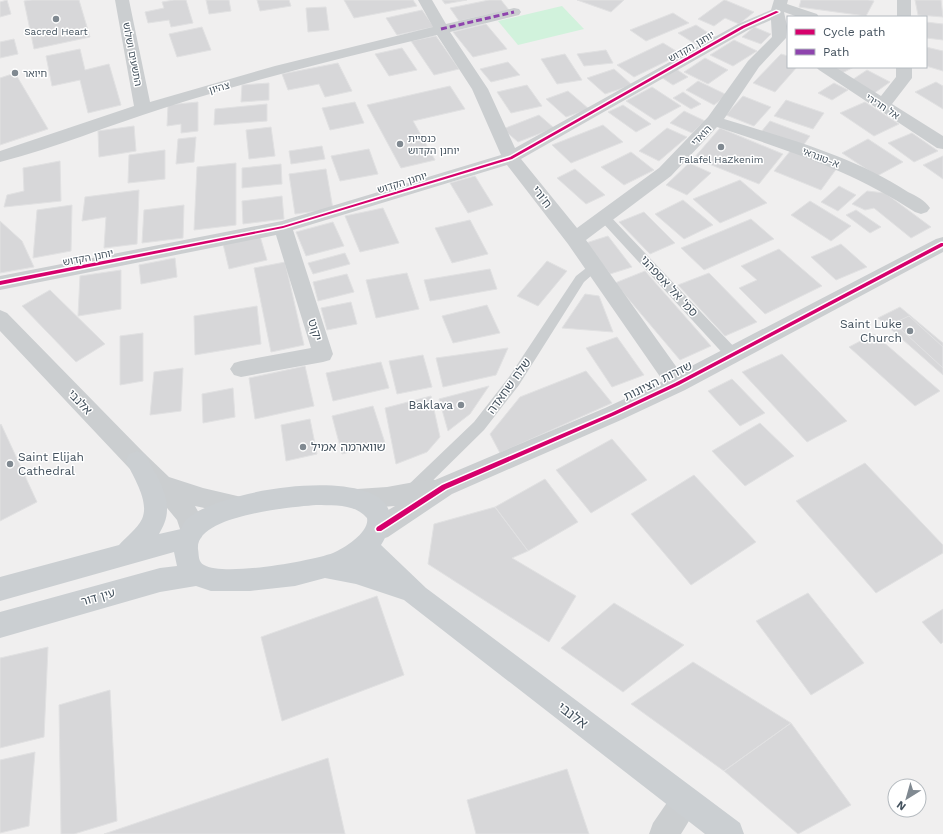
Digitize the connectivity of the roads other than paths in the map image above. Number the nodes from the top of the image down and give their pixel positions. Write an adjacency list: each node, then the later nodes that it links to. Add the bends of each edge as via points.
1 (122, 0): 13 (street, התשעים ושלוש)
2 (425, 0): 8 (street, ח'ורי)
3 (904, 0): 7 (street)
4 (779, 6): 6 (street); 9 (street, הואדי); 19 (street, יוחנן הקדוש)
5 (514, 12): 8 (street, צהיון)
6 (809, 16)
7 (904, 16)
8 (441, 29): 13 (street, צהיון, via 278,70); 19 (street, ח'ורי, via 480,89)
9 (783, 41): 14 (street, הואדי, via 753,64)
10 (826, 68): 12 (street, אל חרירי)
11 (904, 68): 12 (street, via 904,78)
12 (882, 105): 16 (street, אל חרירי)
13 (143, 109): 18 (street, צהיון)
14 (714, 121): 20 (street, א-טוגראי, via 838,164 878,181); 21 (street, הואדי, via 665,172)
15 (943, 125): 16 (street)
16 (927, 134): 17 (street, אל חרירי)
17 (943, 144)
18 (0, 157)
19 (511, 158): 22 (street, יוחנן הקדוש); 23 (street, ח'ורי)
20 (920, 208)
21 (605, 218): 23 (street, הואדי); 28 (lane, סמ' אל אספהני)
22 (283, 226): 26 (street, יוחנן הקדוש); 29 (street, יקוט, via 323,354)
23 (575, 239): 25 (street, ח'ורי)
24 (943, 244): 28 (street, שדרות הציונות)
25 (594, 268): 30 (street, ח'ורי); 34 (lane, שלח שחאדה, via 580,279 514,382 479,426)
26 (0, 283)
27 (0, 318): 31 (street, אלנבי)
28 (733, 355): 30 (street, שדרות הציונות)
29 (241, 369)
30 (677, 384): 33 (street, שדרות הציונות)
31 (137, 461): 32 (street, אלנבי); 39 (street, via 153,496 156,510 153,524 144,538)
32 (161, 484): 36 (street, אלנבי, via 194,497); 37 (street, אלנבי, via 188,515)
33 (444, 487): 34 (street, שדרות הציונות); 38 (street, שדרות הציונות)
34 (410, 493): 35 (street, שדרות הציונות)
35 (357, 499): 36 (street, via 316,495); 38 (street, via 377,512 381,521)
36 (242, 506): 37 (street, via 212,515)
37 (190, 534): 39 (street); 41 (street, via 185,551 187,561)
38 (372, 537): 40 (street, via 346,559); 43 (street, אלנבי)
39 (126, 554): 42 (street)
40 (325, 567): 41 (street, via 225,581); 43 (street, אלנבי, via 372,576)
41 (197, 574): 44 (street, עין דור, via 160,580)
42 (0, 589)
43 (417, 596): 45 (street, אלנבי)
44 (0, 625)
45 (685, 801): 46 (street); 47 (street, אלנבי)
46 (664, 834)
47 (729, 834)

